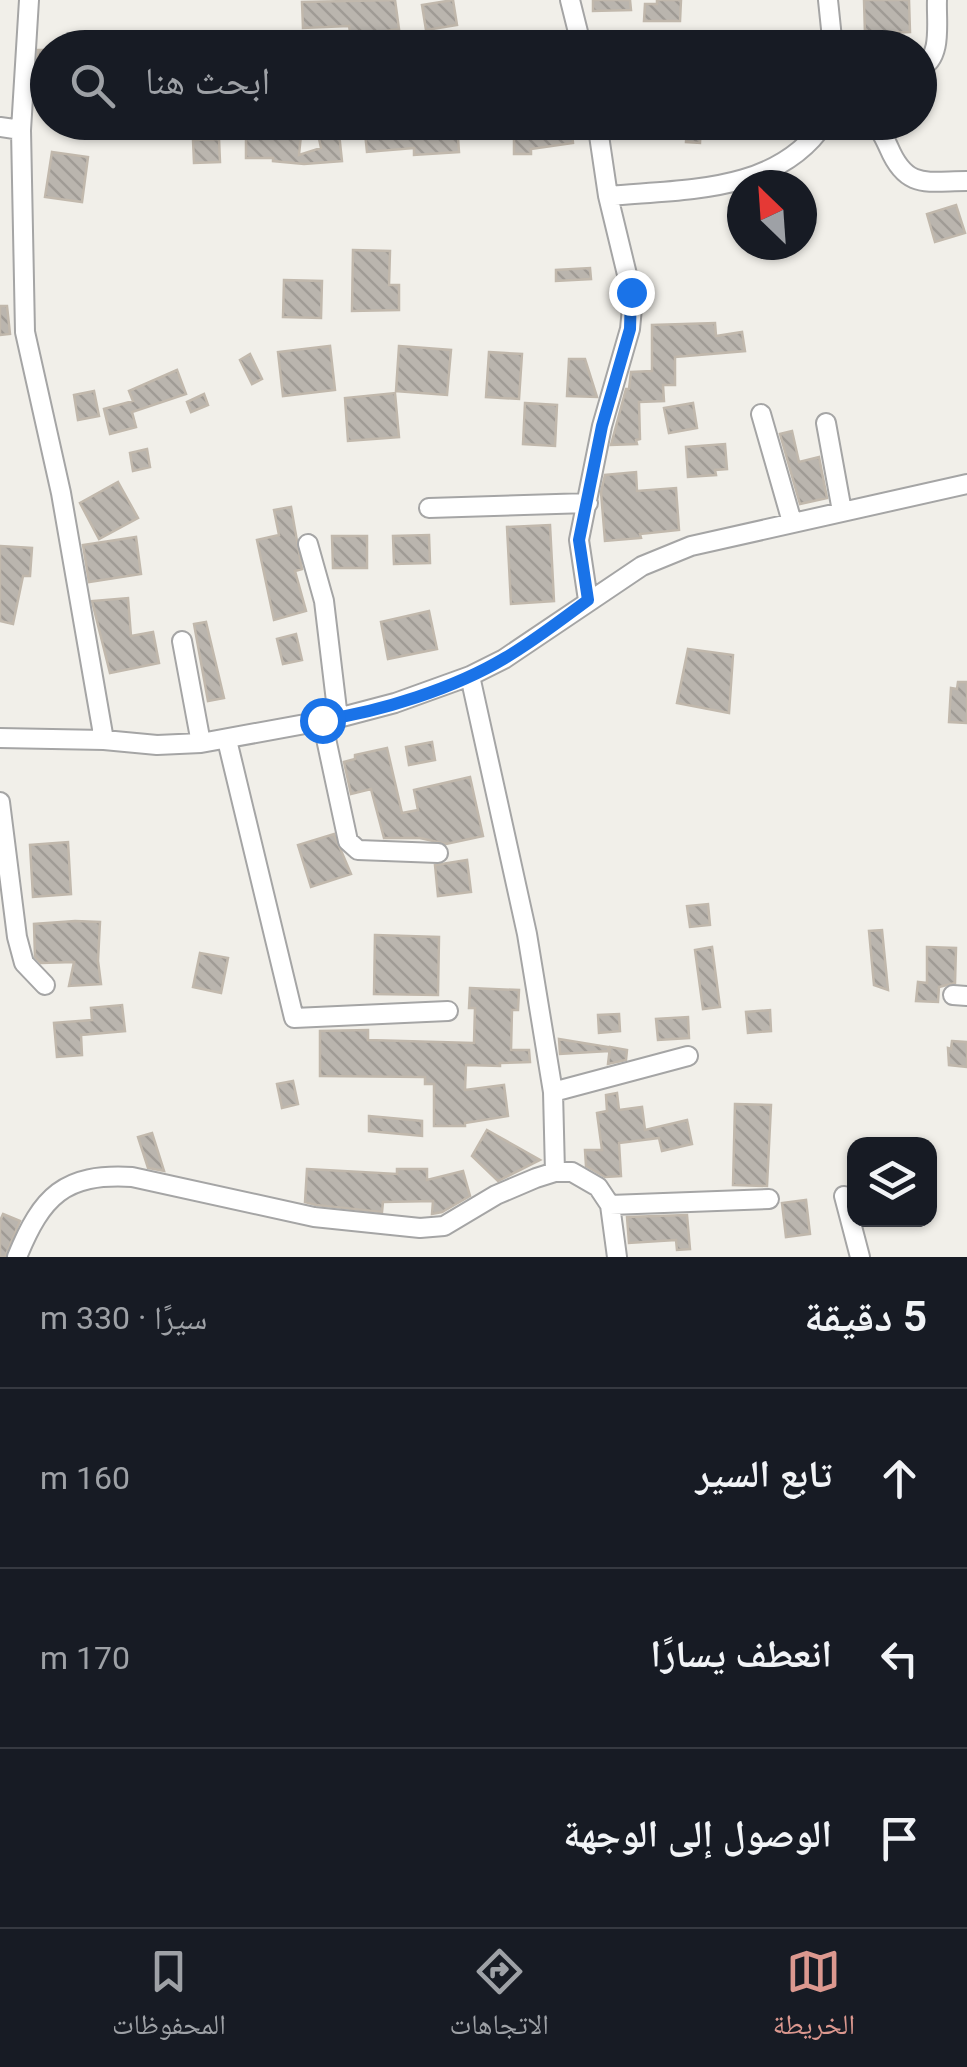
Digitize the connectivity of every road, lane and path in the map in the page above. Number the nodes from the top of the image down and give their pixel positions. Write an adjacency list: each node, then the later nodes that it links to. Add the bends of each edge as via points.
1 (29, 0): 9 (street)
2 (570, 0): 5 (street)
3 (828, 0): 6 (street)
4 (937, 0): 7 (street)
5 (578, 30)
6 (831, 30)
7 (936, 30)
8 (0, 127): 9 (street)
9 (21, 130): 28 (street, via 25,332)
10 (600, 140): 14 (street)
11 (811, 140): 14 (street, via 761,174 734,183)
12 (885, 140): 13 (street, via 906,177)
13 (967, 181)
14 (608, 196): 18 (street, via 632,308)
15 (761, 414): 21 (street)
16 (826, 423): 20 (street)
17 (967, 484): 20 (street)
18 (588, 503): 19 (street); 23 (street, via 579,540)
19 (429, 508)
20 (842, 511): 21 (street)
21 (792, 522): 23 (street, via 691,546 642,566)
22 (308, 544): 26 (street, via 324,601)
23 (588, 600): 25 (street)
24 (182, 641): 30 (street)
25 (470, 676): 26 (street); 36 (street, via 527,934)
26 (330, 719): 29 (street); 32 (street, via 352,847)
27 (0, 738): 28 (street)
28 (104, 740): 30 (street)
29 (227, 740): 30 (street); 34 (street, via 294,1018)
30 (202, 744)
31 (0, 802): 33 (street, via 17,936 24,963)
32 (438, 853)
33 (46, 985)
34 (448, 1011)
35 (688, 1056): 36 (street)
36 (553, 1092): 37 (street)
37 (555, 1172): 40 (street, via 586,1178); 41 (street, via 496,1195 444,1226 420,1228 314,1218 102,1176 41,1206)
38 (844, 1196): 43 (street)
39 (769, 1198): 40 (street)
40 (610, 1205): 42 (street)
41 (17, 1257)
42 (616, 1257)
43 (860, 1257)

